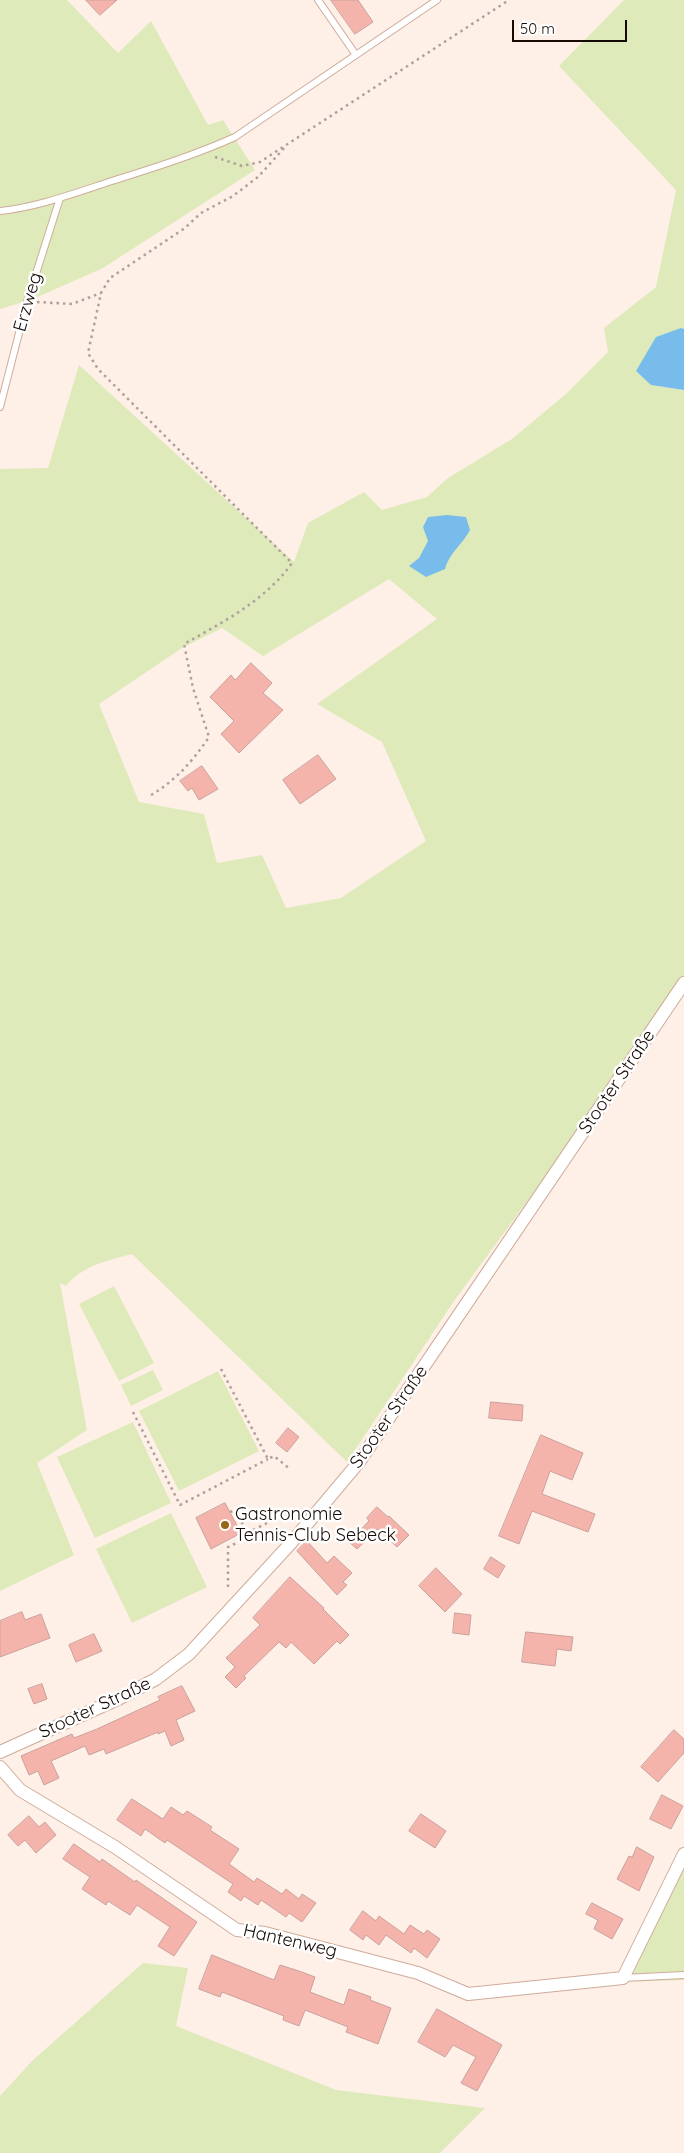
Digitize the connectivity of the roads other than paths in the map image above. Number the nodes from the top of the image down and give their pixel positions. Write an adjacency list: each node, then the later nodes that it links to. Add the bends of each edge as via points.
1 (318, 0): 3 (lane)
2 (437, 0): 3 (lane)
3 (356, 55): 4 (lane, via 235,137 200,152)
4 (60, 198): 5 (lane); 6 (lane, Erzweg, via 27,302)
5 (0, 211)
6 (0, 407)
7 (684, 983): 8 (street, Stooter Straße, via 359,1462 291,1544 189,1654 156,1679)
8 (0, 1752)
9 (0, 1767): 12 (street, Hantenweg, via 20,1790 115,1847 237,1930 265,1933 418,1973 468,1994)
10 (684, 1854): 12 (street)
11 (684, 1975): 12 (lane, Hantenweg)
12 (623, 1978)

